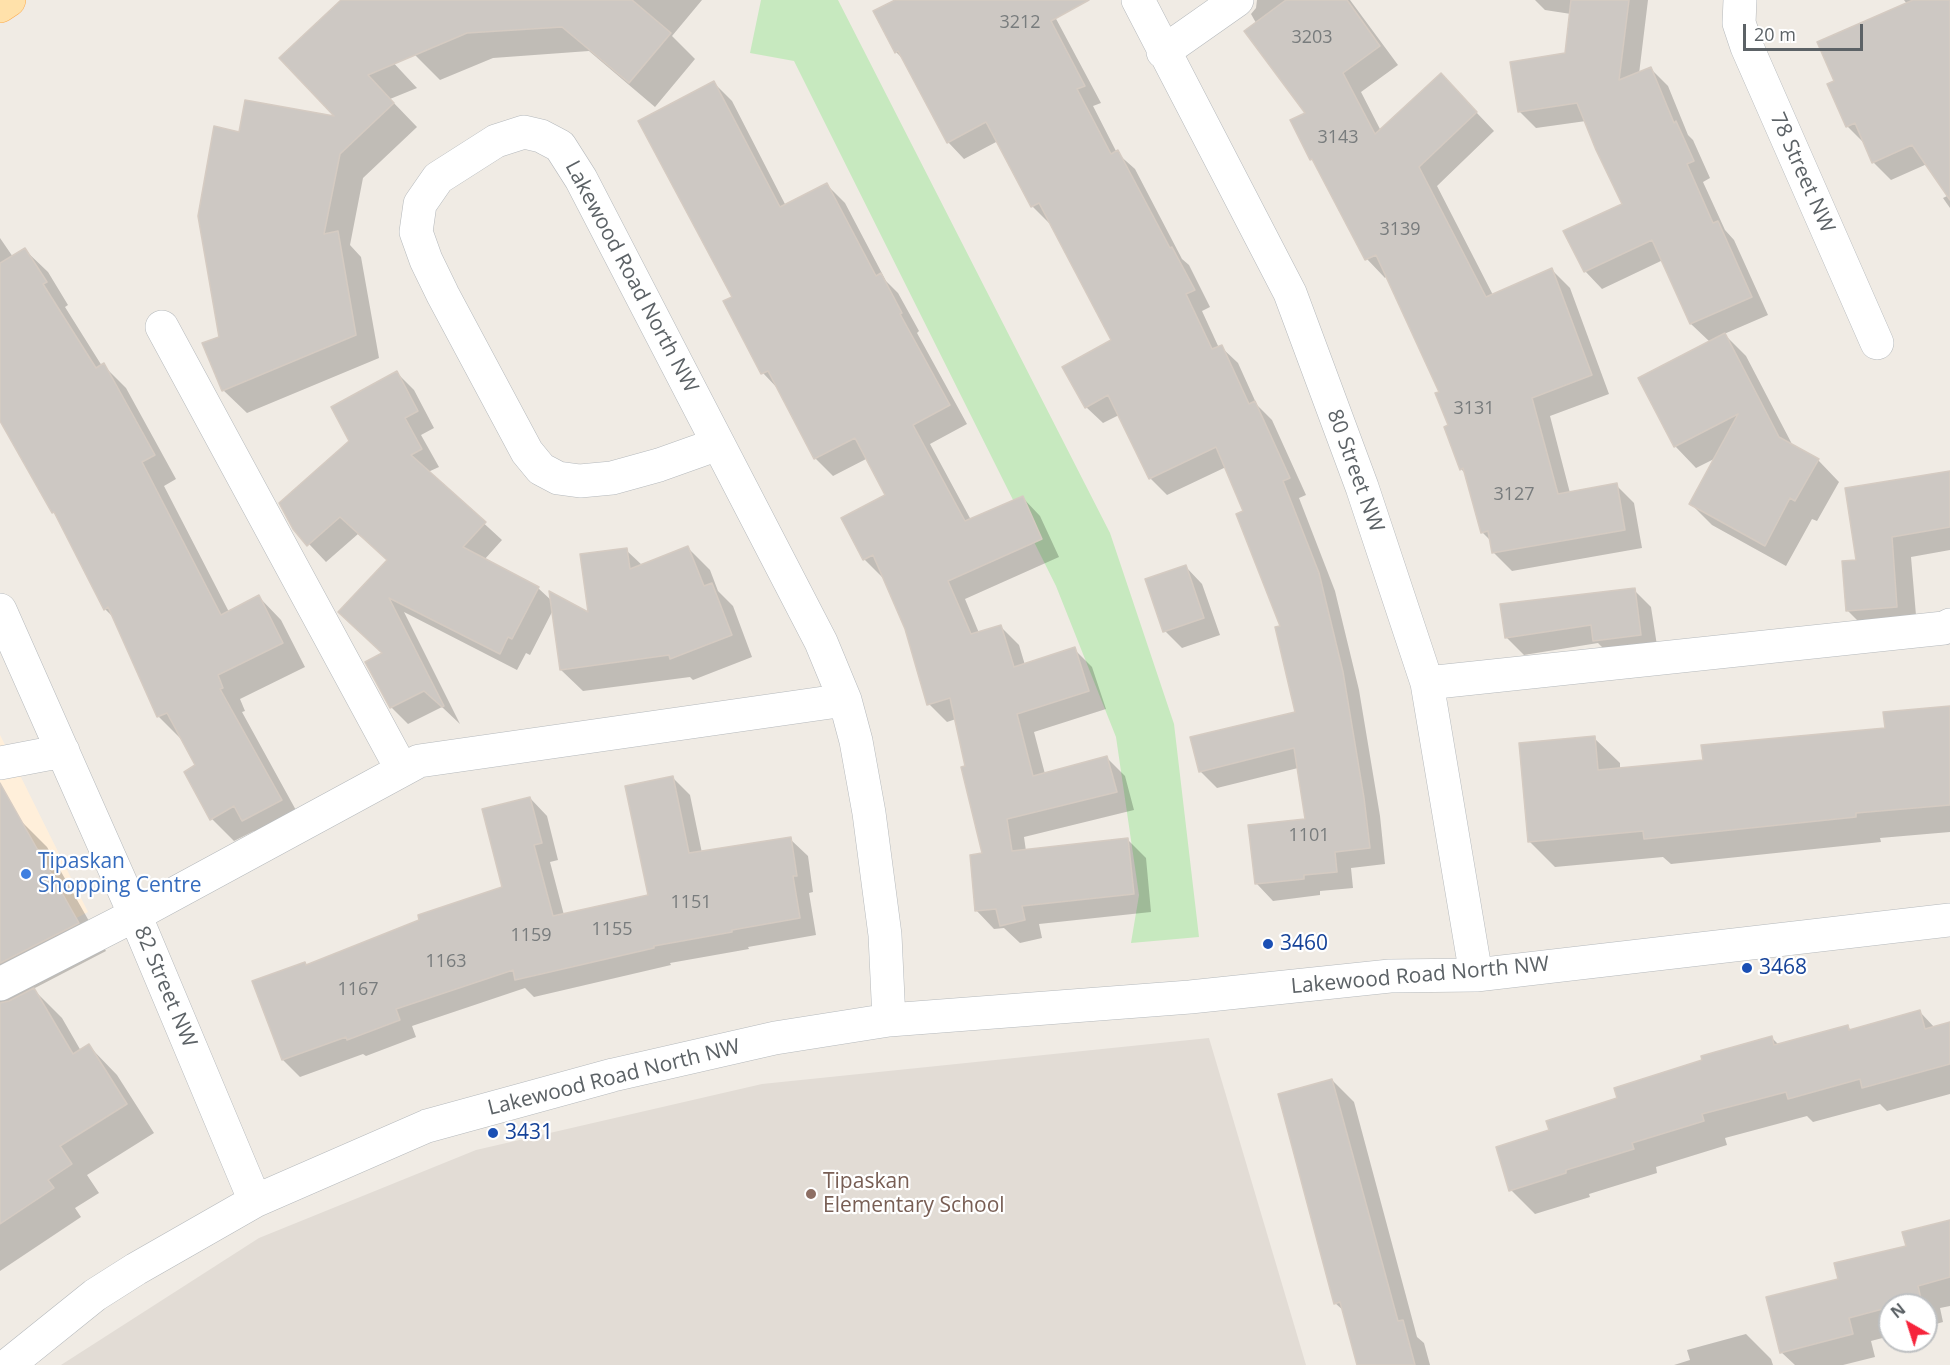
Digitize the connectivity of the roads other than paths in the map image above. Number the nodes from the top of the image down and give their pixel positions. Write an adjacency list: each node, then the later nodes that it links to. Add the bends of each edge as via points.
1 (9, 0): 5 (main road)
2 (1138, 0): 6 (street, 80 Street NW)
3 (1237, 0): 6 (street)
4 (1740, 0): 8 (street, 78 Street NW, via 1739,23 1747,47)
5 (0, 6)
6 (1163, 52): 12 (street, 80 Street NW, via 1290,293 1362,487)
7 (162, 327): 16 (street)
8 (1877, 343)
9 (718, 444): 9 (street, Lakewood Road North NW, via 581,179 560,146 524,132 496,141 438,178 420,204 416,232 426,260 527,452 542,469 558,478 580,481 612,478); 13 (street, Lakewood Road North NW, via 821,642)
10 (0, 610): 14 (street, 82 Street NW)
11 (1950, 625): 12 (street)
12 (1427, 683): 19 (street, 80 Street NW)
13 (845, 700): 16 (street, via 419,761); 21 (street, Lakewood Road North NW, via 870,824 885,935)
14 (63, 751): 15 (street); 17 (street, 82 Street NW)
15 (0, 763)
16 (402, 770): 17 (street)
17 (135, 915): 20 (street); 22 (street, 82 Street NW)
18 (1950, 920): 19 (street, Lakewood Road North NW)
19 (1476, 975): 21 (street, Lakewood Road North NW, via 1390,976 1190,997)
20 (0, 984)
21 (889, 1020): 22 (street, Lakewood Road North NW, via 775,1038 625,1072 427,1126)
22 (255, 1201): 23 (street, Lakewood Road North NW, via 95,1295)
23 (8, 1365)

